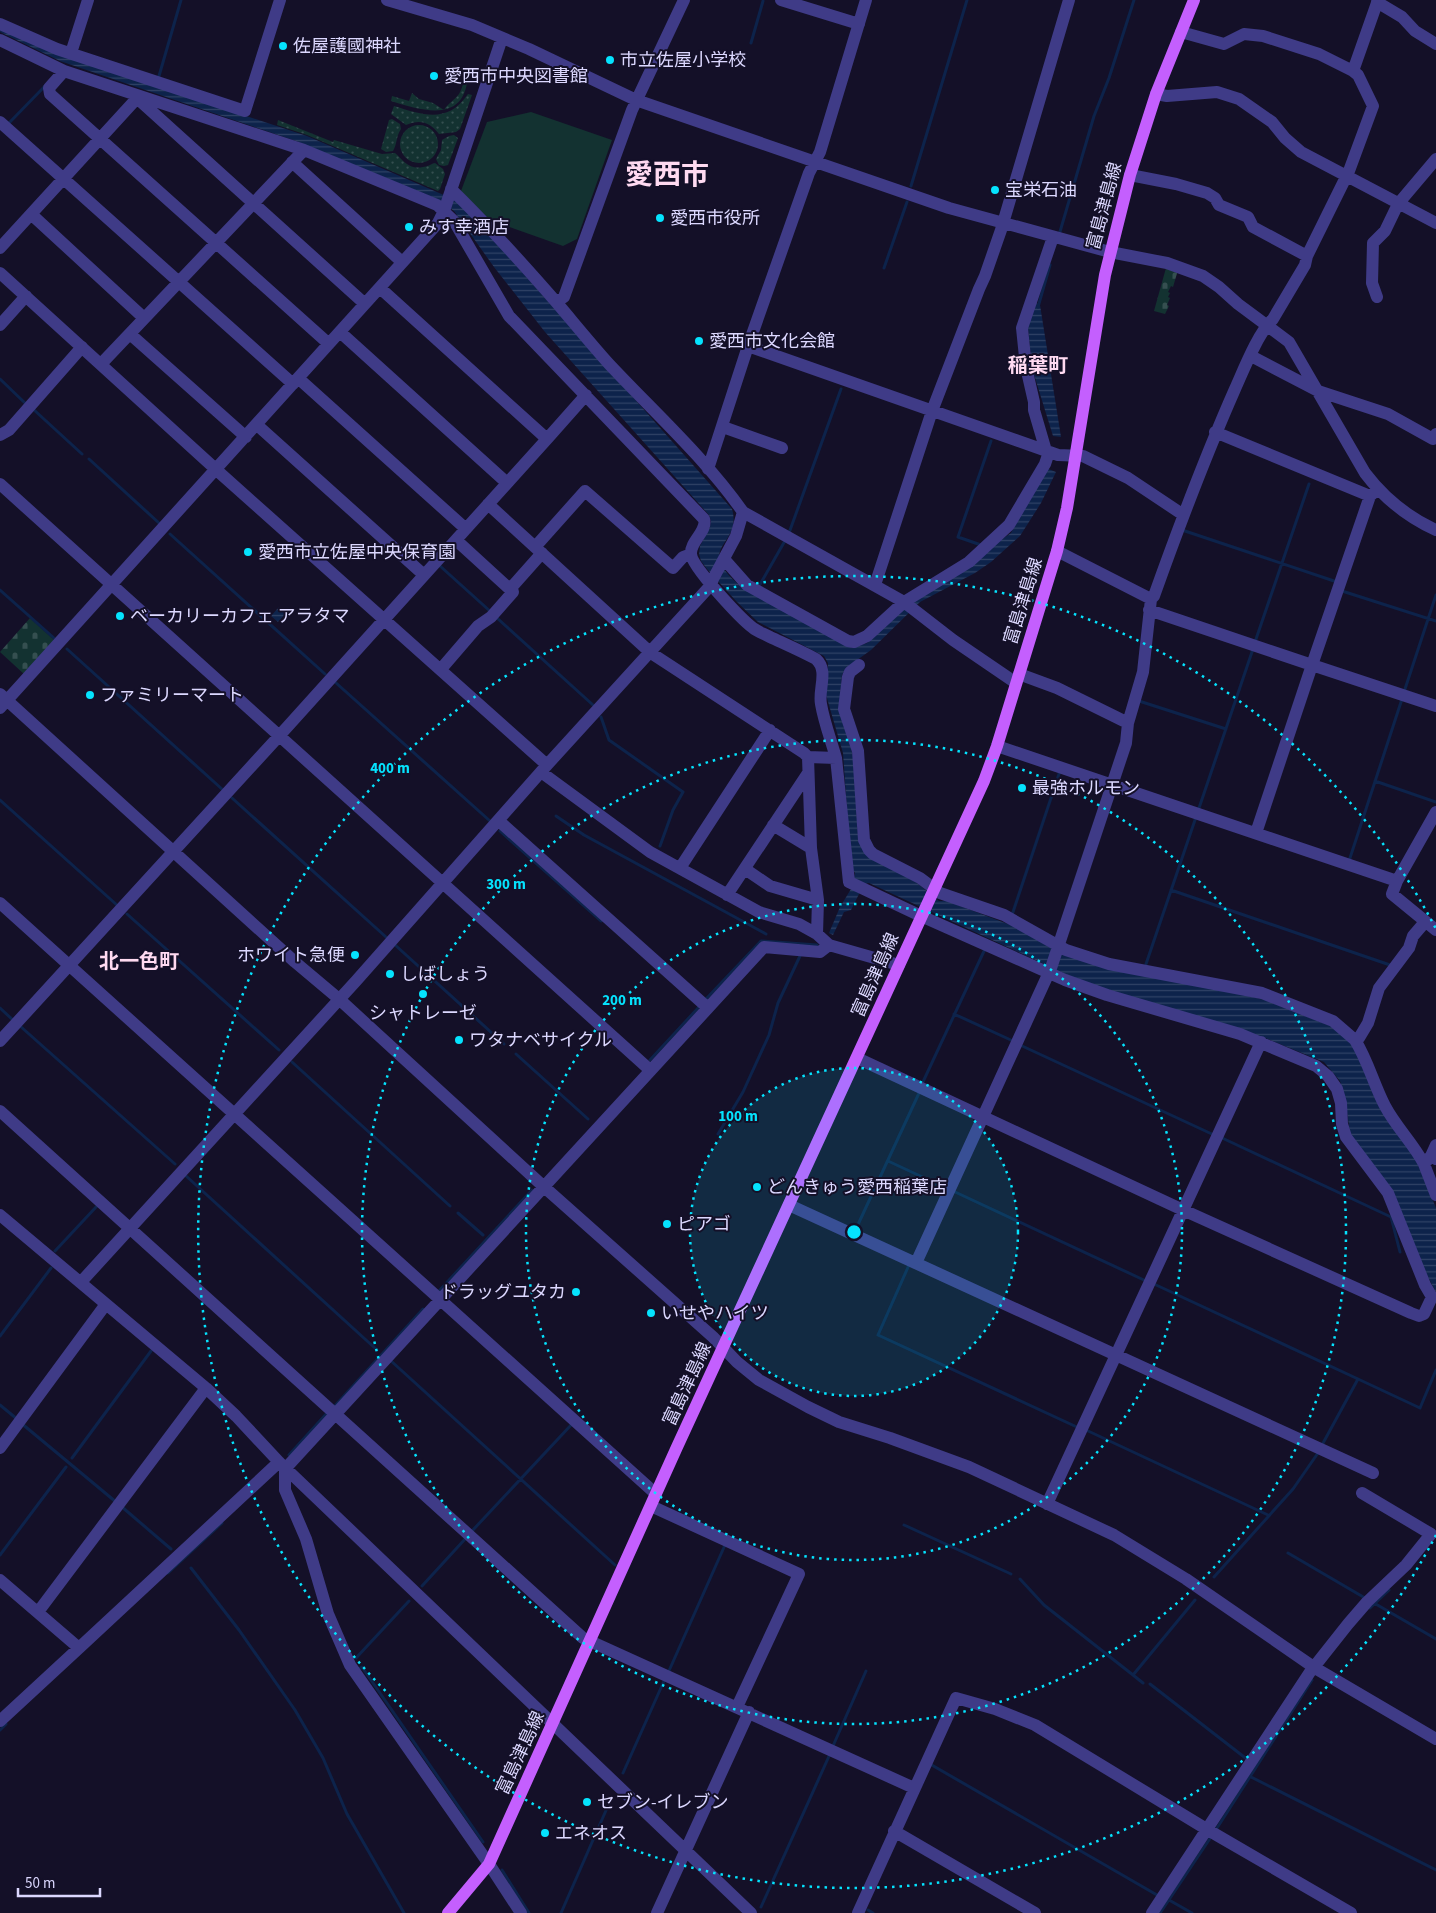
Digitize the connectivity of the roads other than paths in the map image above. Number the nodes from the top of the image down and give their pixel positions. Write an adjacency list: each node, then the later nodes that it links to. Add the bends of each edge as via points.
1 (88, 0): 16 (street)
2 (280, 0): 16 (street, via 245,111)
3 (387, 0): 13 (street, via 472,25)
4 (684, 0): 21 (street)
5 (781, 0): 11 (street)
6 (866, 0): 11 (street)
7 (1069, 0): 36 (street)
8 (1194, 0): 12 (main road, 富島津島線)
9 (1378, 1): 15 (street); 18 (street)
10 (0, 24): 16 (street)
11 (859, 24): 27 (street)
12 (1181, 32): 18 (street, via 1224,44 1244,34 1263,36 1320,54); 19 (main road, 富島津島線)
13 (502, 38): 21 (street); 31 (street)
14 (0, 40): 17 (street)
15 (1436, 44)
16 (71, 53)
17 (64, 71): 20 (street); 23 (street, via 49,88 50,94)
18 (1354, 71): 29 (street, via 1373,106)
19 (1156, 94): 28 (main road, 富島津島線); 29 (street, via 1217,92 1239,99 1272,122 1301,152)
20 (139, 97): 23 (street); 24 (street); 32 (street)
21 (636, 100): 27 (street); 48 (street, via 564,297)
22 (0, 122): 30 (street)
23 (101, 139): 30 (street); 38 (street)
24 (304, 150): 26 (street); 31 (street, via 437,205)
25 (1436, 159): 33 (street)
26 (292, 162): 32 (street); 42 (street)
27 (815, 162): 36 (street); 56 (street)
28 (1130, 175): 40 (main road, 富島津島線); 41 (street, via 1206,193 1219,205 1248,217 1253,227)
29 (1345, 176): 33 (street); 41 (street)
30 (64, 178): 34 (street); 44 (street)
31 (448, 200): 42 (street, via 438,223); 48 (street, via 478,215); 62 (street, via 454,222 509,316)
32 (254, 203): 38 (street); 49 (street)
33 (1398, 204): 35 (street); 47 (street, via 1385,231 1373,243 1372,283)
34 (31, 214): 39 (street); 50 (street)
35 (1436, 223)
36 (1002, 224): 37 (street); 63 (street)
37 (1057, 238): 40 (street); 72 (street, via 1022,328 1034,410)
38 (217, 242): 44 (street); 55 (street)
39 (0, 248)
40 (1110, 252): 52 (street, via 1167,263 1204,276); 73 (main road, 富島津島線)
41 (1308, 256): 52 (street, via 1273,319)
42 (402, 262): 45 (street)
43 (0, 272): 46 (street)
44 (180, 281): 50 (street); 60 (street)
45 (380, 288): 49 (street); 70 (street)
46 (26, 296): 51 (street); 57 (street)
47 (1377, 297)
48 (556, 302): 75 (street, via 607,362)
49 (365, 304): 53 (street)
50 (144, 318): 54 (street)
51 (0, 325)
52 (1266, 325): 58 (street); 61 (street, via 1289,342)
53 (340, 332): 55 (street); 76 (street)
54 (130, 334): 59 (street); 68 (street)
55 (329, 344): 60 (street)
56 (748, 346): 63 (street); 65 (street)
57 (82, 347): 59 (street); 67 (street, via 9,430)
58 (1250, 356): 61 (street); 66 (street)
59 (101, 364): 74 (street)
60 (296, 381): 64 (street); 82 (street)
61 (1318, 391): 69 (street, via 1388,414); 78 (street)
62 (586, 396): 70 (street); 87 (street, via 704,519)
63 (932, 411): 72 (street); 92 (street)
64 (257, 425): 68 (street); 89 (street)
65 (723, 427): 71 (street); 75 (street)
66 (1215, 432): 78 (street); 81 (street)
67 (0, 435)
68 (246, 437): 74 (street)
69 (1435, 438)
70 (547, 439): 76 (street)
71 (782, 448)
72 (1048, 452): 73 (street); 94 (street, via 1045,464 1009,525 969,562)
73 (1076, 456): 81 (street, via 1083,456 1128,478); 86 (main road, 富島津島線)
74 (216, 468): 91 (street); 96 (street)
75 (708, 469): 80 (street)
76 (507, 483): 79 (street)
77 (0, 484): 91 (street)
78 (1374, 493): 83 (street); 99 (street)
79 (488, 504): 82 (street); 85 (street)
80 (743, 512): 88 (street, via 741,525); 92 (street)
81 (1182, 514): 95 (street)
82 (466, 529): 84 (street)
83 (1436, 530)
84 (456, 540): 89 (street); 93 (street)
85 (538, 550): 87 (street, via 585,491 673,568 683,557); 93 (street); 97 (street)
86 (1057, 551): 95 (street); 101 (main road, 富島津島線)
87 (691, 554): 90 (street, via 694,563)
88 (723, 561): 90 (street); 94 (street, via 747,585 848,641 867,636)
89 (424, 575): 96 (street)
90 (712, 582): 97 (street); 109 (street, via 753,628 819,662 823,674 821,703)
91 (112, 584): 102 (street); 106 (street)
92 (875, 585): 94 (street)
93 (510, 589): 100 (street, via 513,592)
94 (908, 605): 101 (street, via 1005,677)
95 (1150, 605): 99 (street); 104 (street, via 1143,672)
96 (384, 620): 100 (street); 106 (street)
97 (651, 653): 105 (street); 110 (street)
98 (859, 665): 123 (street, via 848,677 844,709 858,751 864,840 873,854 920,878)
99 (1312, 665): 103 (street); 116 (street)
100 (441, 669): 110 (street)
101 (1017, 678): 104 (street, via 1057,688); 107 (main road, 富島津島線)
102 (2, 701): 118 (street)
103 (1436, 706)
104 (1128, 723): 112 (street, via 1126,743)
105 (770, 730): 108 (street); 119 (street)
106 (280, 735): 118 (street); 122 (street)
107 (997, 746): 112 (street); 123 (main road, 富島津島線)
108 (808, 757): 109 (street); 111 (street)
109 (836, 758): 127 (street, via 849,882)
110 (544, 769): 114 (street); 119 (street, via 650,852)
111 (808, 773): 115 (street); 117 (street)
112 (1112, 785): 116 (street); 132 (street)
113 (1436, 812): 121 (street)
114 (499, 821): 122 (street); 137 (street)
115 (773, 825): 117 (street); 120 (street)
116 (1256, 833): 121 (street)
117 (811, 848): 125 (street)
118 (175, 851): 133 (street); 136 (street)
119 (680, 868): 124 (street)
120 (745, 868): 124 (street); 125 (street, via 770,886)
121 (1397, 881): 128 (street, via 1392,894)
122 (442, 882): 136 (street); 142 (street)
123 (933, 890): 127 (main road, 富島津島線); 132 (street, via 1004,915)
124 (728, 895): 130 (street, via 759,912 799,924)
125 (818, 900): 130 (street)
126 (0, 903): 133 (street)
127 (922, 914): 134 (main road, 富島津島線); 135 (street)
128 (1425, 922): 129 (street); 138 (street, via 1379,988 1368,1023)
129 (1436, 930)
130 (817, 934): 131 (street)
131 (830, 945): 134 (street); 137 (street, via 820,952 764,947)
132 (1059, 947): 135 (street); 138 (street, via 1109,964 1262,992 1333,1021)
133 (70, 965): 139 (street); 144 (street)
134 (898, 965): 141 (main road, 富島津島線)
135 (1050, 970): 140 (street, via 1107,995); 145 (street)
136 (339, 999): 144 (street); 147 (street)
137 (708, 1008): 142 (street)
138 (1355, 1040): 146 (street, via 1385,1107 1416,1150)
139 (0, 1042)
140 (1260, 1042): 150 (street); 156 (street, via 1316,1066 1337,1089 1346,1137 1388,1192 1425,1285)
141 (857, 1058): 145 (street); 149 (main road, 富島津島線)
142 (650, 1070): 147 (street)
143 (0, 1111): 152 (street)
144 (233, 1114): 152 (street); 155 (street)
145 (983, 1115): 150 (street); 153 (street)
146 (1432, 1156): 148 (street)
147 (543, 1186): 155 (street); 158 (street)
148 (1436, 1195)
149 (789, 1205): 153 (street); 158 (main road, 富島津島線)
150 (1183, 1210): 156 (street, via 1419,1316); 159 (street)
151 (2, 1221): 154 (street)
152 (129, 1228): 154 (street); 161 (street)
153 (916, 1263): 159 (street)
154 (81, 1282): 157 (street)
155 (439, 1299): 161 (street); 166 (street)
156 (1434, 1299)
157 (106, 1304): 160 (street); 162 (street)
158 (724, 1348): 166 (main road, 富島津島線); 167 (street, via 760,1380 838,1422 969,1466)
159 (1117, 1354): 164 (street); 167 (street)
160 (206, 1388): 163 (street); 170 (street)
161 (331, 1412): 163 (street); 171 (street)
162 (0, 1448)
163 (282, 1465): 172 (street); 176 (street); 182 (street, via 285,1490 306,1539 328,1614 350,1665)
164 (1373, 1473)
165 (1362, 1493): 168 (street)
166 (654, 1500): 171 (main road, 富島津島線); 174 (street, via 799,1574)
167 (1048, 1504): 173 (street, via 1114,1535 1186,1579)
168 (1434, 1533): 173 (street, via 1367,1602)
169 (0, 1580): 170 (street)
170 (38, 1612): 172 (street)
171 (589, 1642): 174 (street); 176 (main road, 富島津島線)
172 (79, 1648): 175 (street)
173 (1315, 1668): 177 (street); 179 (street)
174 (743, 1710): 178 (street); 181 (street)
175 (0, 1721)
176 (552, 1725): 181 (street); 182 (main road, 富島津島線)
177 (1436, 1739)
178 (914, 1788): 179 (street, via 956,1698 1035,1725); 180 (street)
179 (1208, 1830): 189 (street); 190 (street)
180 (894, 1831): 187 (street); 188 (street)
181 (685, 1850): 185 (street); 186 (street)
182 (489, 1864): 183 (main road, 富島津島線); 184 (street)
183 (448, 1913)
184 (521, 1913)
185 (657, 1913)
186 (751, 1913)
187 (858, 1913)
188 (1035, 1913)
189 (1152, 1913)
190 (1352, 1913)

